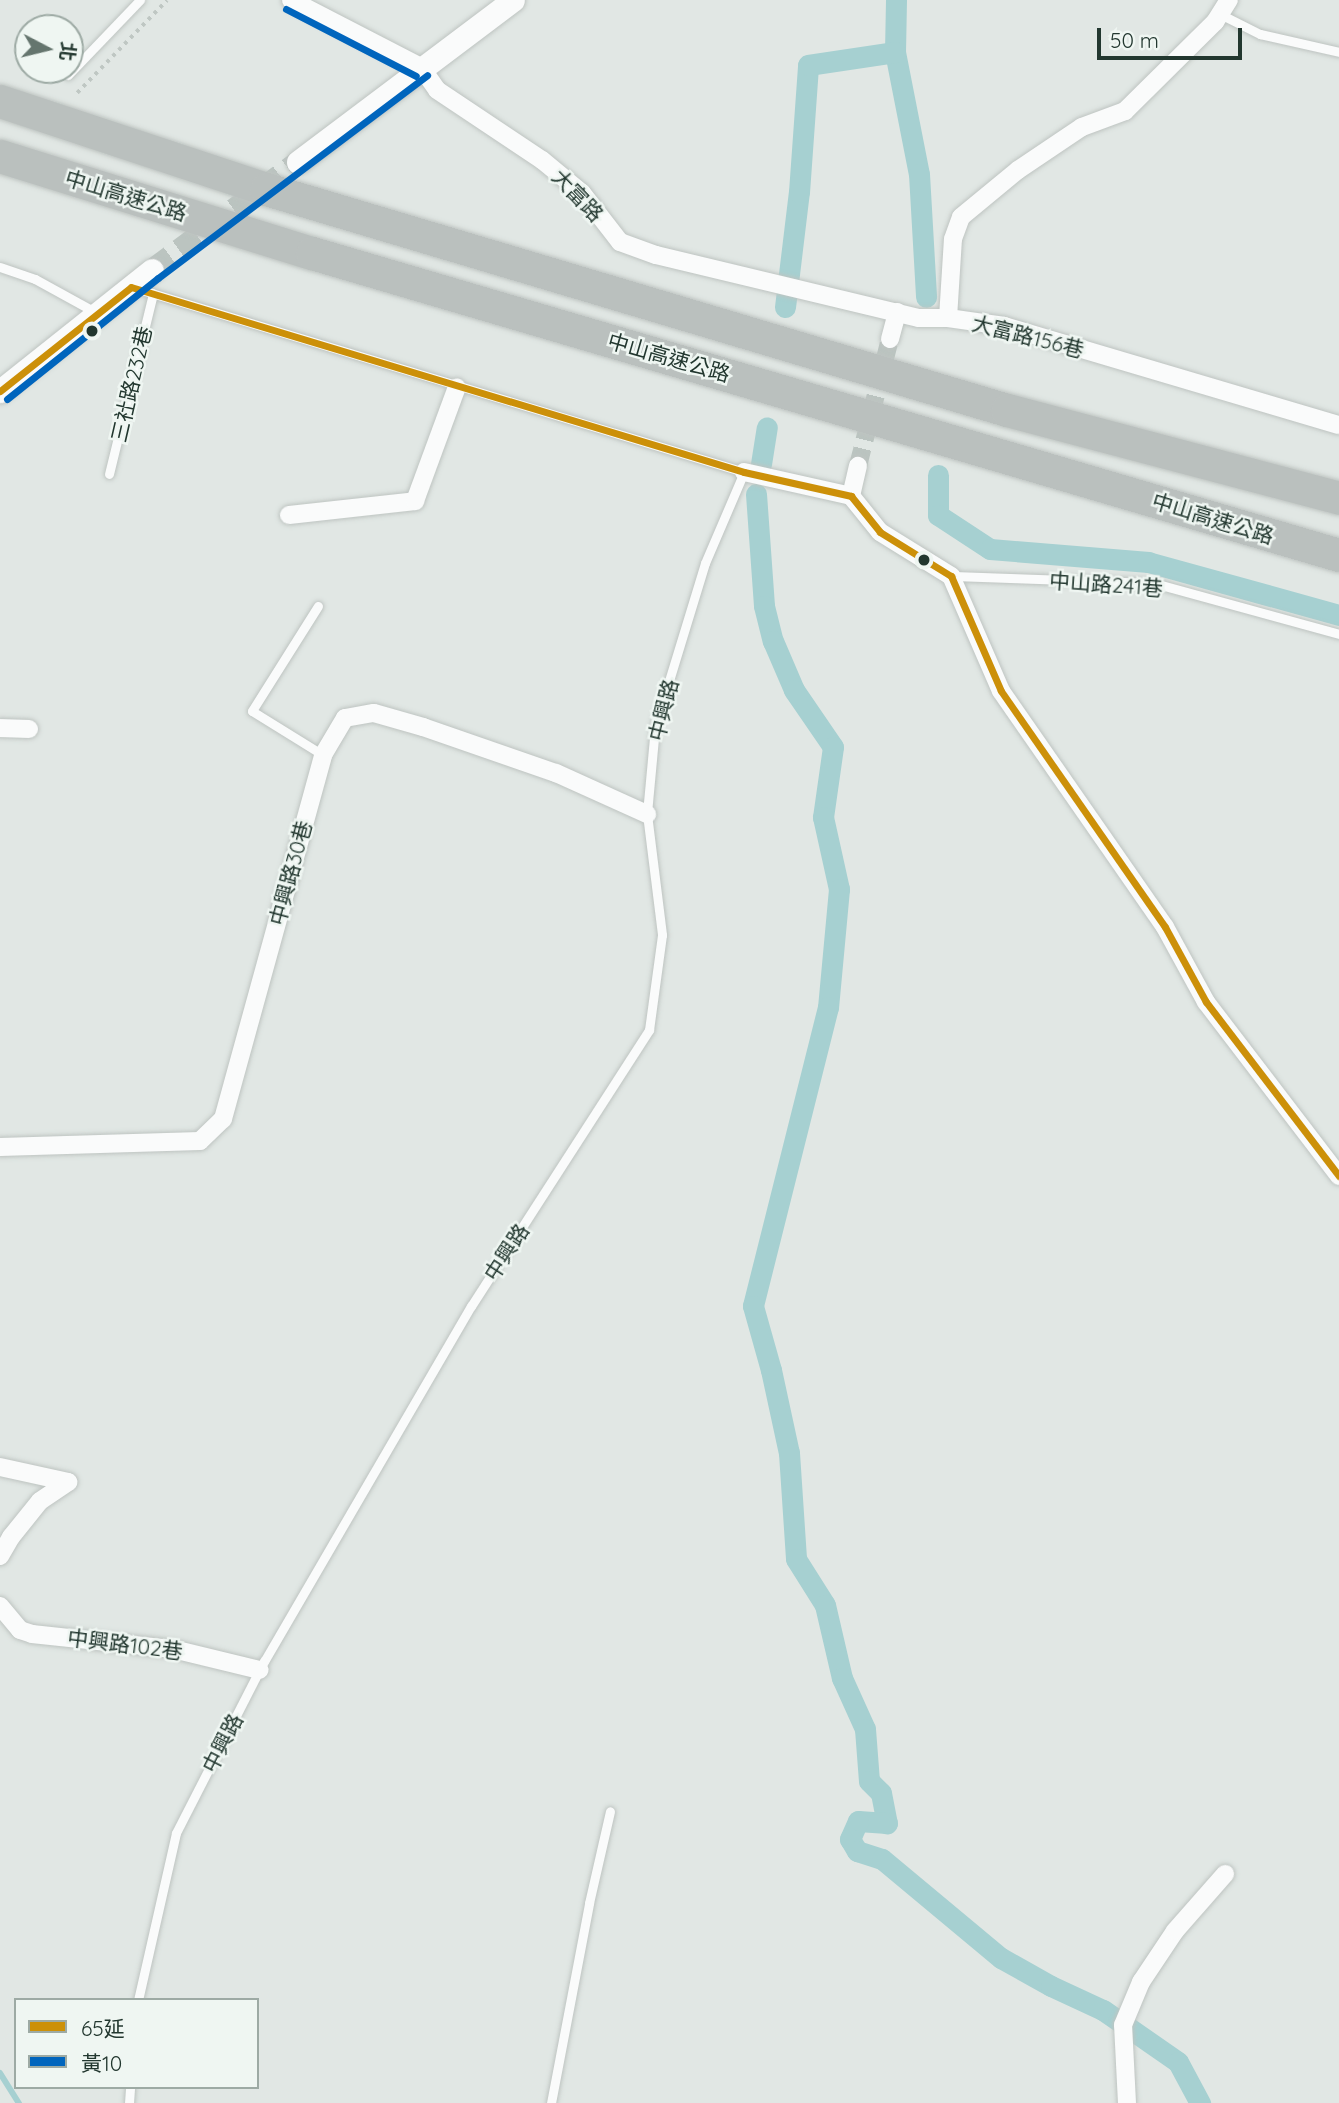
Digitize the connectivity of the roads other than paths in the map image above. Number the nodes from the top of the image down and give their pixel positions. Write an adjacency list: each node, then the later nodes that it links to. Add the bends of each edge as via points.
1 (140, 0): 6 (lane)
2 (291, 0): 7 (street, 大富路)
3 (513, 0): 7 (street)
4 (1224, 7): 5 (lane, via 1259,34); 16 (street, 大富路156巷, via 1125,111 1082,127 1018,170 961,217 953,239)
5 (1339, 52)
6 (84, 58)
7 (421, 67): 10 (street); 14 (street, 大富路, via 437,90 542,160 582,193 620,242 656,255)
8 (0, 101): 25 (highway, via 267,190 994,406)
9 (0, 156): 27 (highway, 中山高速公路)
10 (298, 162)
11 (0, 267): 15 (lane, via 35,279)
12 (152, 270): 13 (street)
13 (142, 290): 15 (street); 18 (lane); 23 (lane, 三社路232巷)
14 (897, 312): 16 (street, 大富路); 17 (street)
15 (99, 314): 19 (street)
16 (948, 318): 20 (street, 大富路156巷, via 1004,326)
17 (890, 339)
18 (457, 387): 22 (lane); 26 (street, via 415,501)
19 (0, 391)
20 (1339, 425)
21 (858, 466): 24 (street)
22 (744, 472): 24 (street); 34 (lane, 中興路, via 705,563 655,727)
23 (110, 474)
24 (851, 496): 28 (street, via 880,533)
25 (1339, 498)
26 (289, 515)
27 (1333, 555)
28 (951, 576): 30 (lane, 中山路241巷, via 1154,583); 36 (street, via 1001,691 1165,927 1206,1002)
29 (317, 606): 33 (lane, via 252,711)
30 (1339, 634)
31 (0, 728): 32 (street)
32 (29, 729)
33 (323, 755): 34 (street, 中興路30巷, via 345,718 374,713 556,773); 35 (street, 中興路30巷, via 223,1119 200,1141)
34 (647, 814): 40 (lane, 中興路, via 662,935 649,1030 471,1306)
35 (0, 1147)
36 (1339, 1176)
37 (0, 1467): 38 (street, via 68,1482 40,1501)
38 (0, 1556)
39 (0, 1606): 40 (street, 中興路102巷, via 20,1630 32,1634 173,1649)
40 (260, 1670): 43 (lane, 中興路, via 176,1833)
41 (610, 1811): 44 (lane)
42 (1225, 1874): 45 (street, via 1175,1931 1141,1982 1123,2025)
43 (138, 1998)
44 (551, 2103)
45 (1126, 2103)

